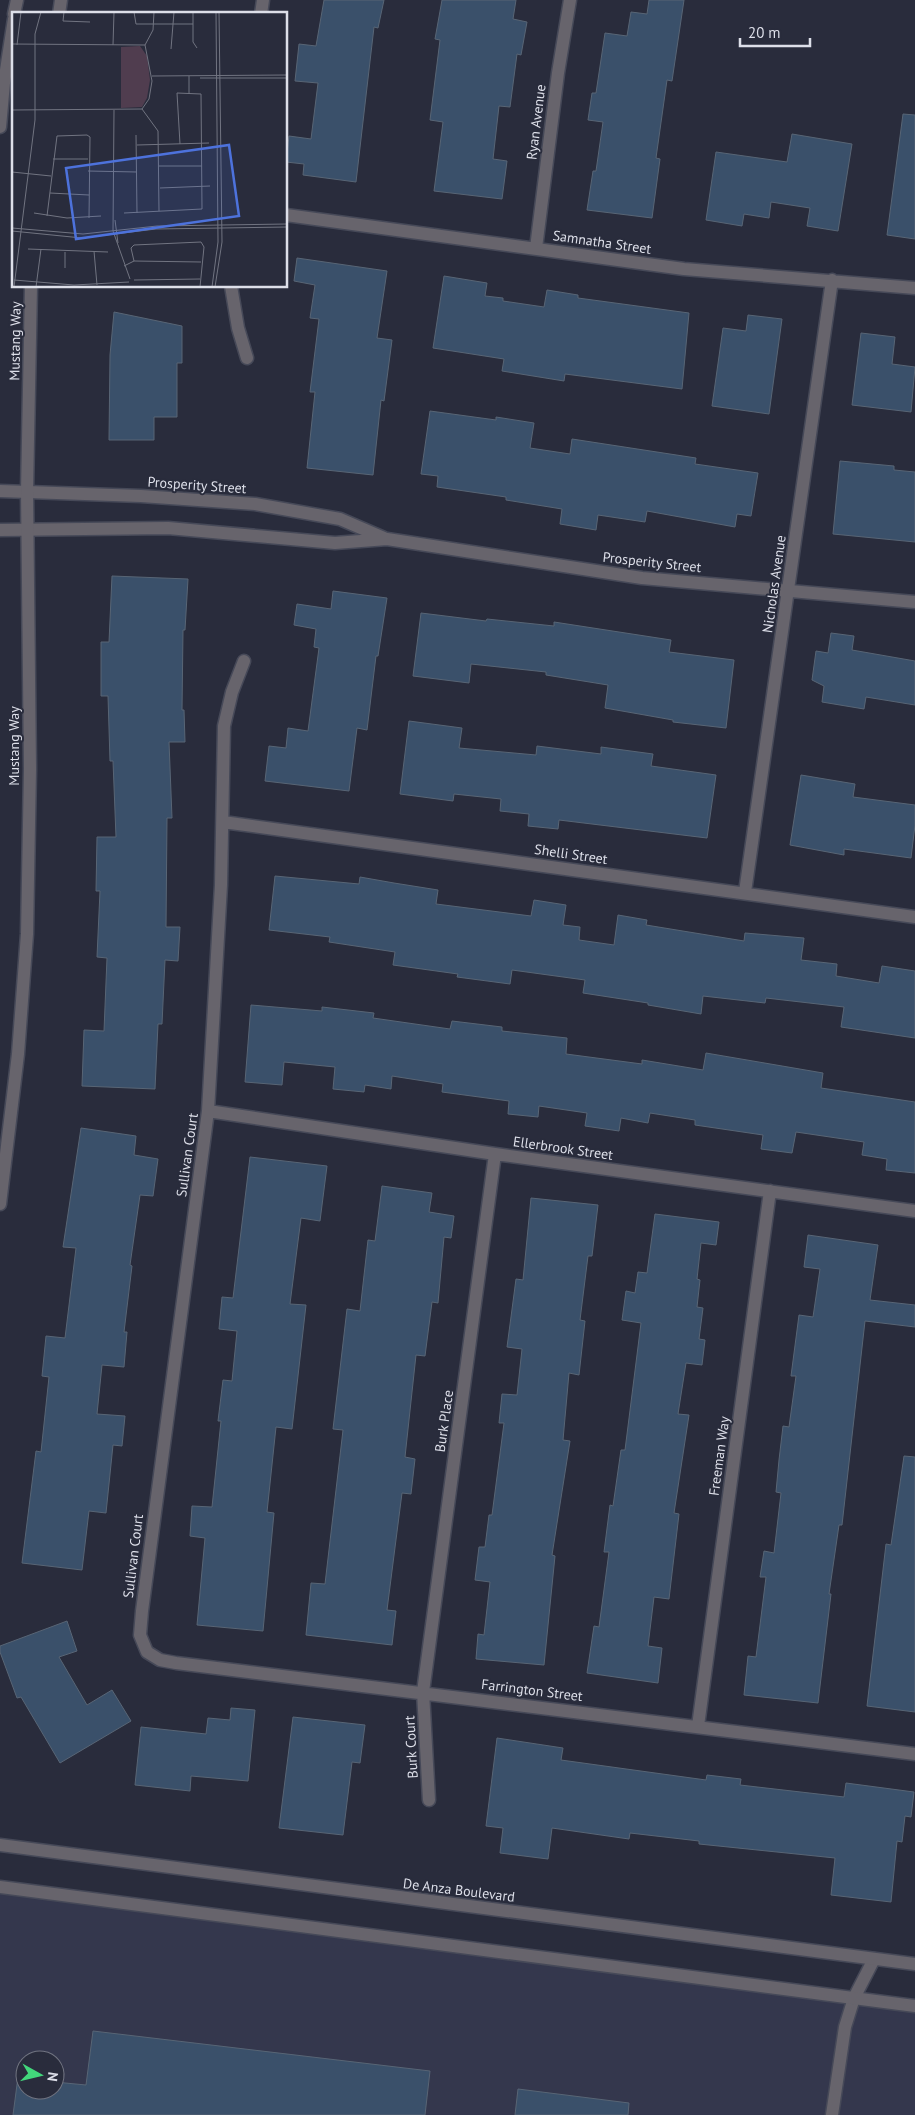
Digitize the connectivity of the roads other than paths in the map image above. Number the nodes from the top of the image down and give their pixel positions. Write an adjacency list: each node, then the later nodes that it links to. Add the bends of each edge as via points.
1 (570, 0): 5 (street, Ryan Avenue)
2 (12, 31): 3 (street)
3 (0, 127)
4 (288, 215): 5 (street, Samnatha Street)
5 (536, 248): 6 (street, Samnatha Street, via 684,269)
6 (832, 280): 9 (street, Samnatha Street); 16 (street, Nicholas Avenue)
7 (31, 288): 12 (street, Mustang Way)
8 (231, 288): 10 (street)
9 (915, 288)
10 (246, 358)
11 (0, 491): 12 (street, Prosperity Street)
12 (27, 491): 14 (street, Mustang Way); 15 (street, Prosperity Street, via 255,504 340,518)
13 (0, 530): 14 (street, Prosperity Street)
14 (28, 530): 15 (street, Prosperity Street, via 168,528 335,543); 25 (street, Mustang Way, via 30,769 27,934 18,1054)
15 (387, 539): 16 (street, Prosperity Street, via 642,578)
16 (788, 590): 17 (street, Prosperity Street); 20 (street, Nicholas Avenue)
17 (915, 602)
18 (244, 660): 19 (street, Sullivan Court, via 224,726)
19 (224, 822): 20 (street, Shelli Street); 22 (street, Sullivan Court)
20 (745, 892): 21 (street, Shelli Street)
21 (915, 917)
22 (208, 1111): 23 (street, Ellerbrook Street); 27 (street, Sullivan Court, via 148,1558 140,1635)
23 (495, 1154): 24 (street, Ellerbrook Street); 28 (street, Burk Place)
24 (770, 1191): 26 (street, Ellerbrook Street); 29 (street, Freeman Way)
25 (0, 1204)
26 (915, 1211)
27 (147, 1652): 28 (street, Farrington Street, via 160,1660)
28 (423, 1692): 29 (street, Farrington Street); 31 (street, Burk Court)
29 (698, 1726): 30 (street, Farrington Street)
30 (915, 1754)
31 (429, 1800)
32 (0, 1845): 34 (street, De Anza Boulevard)
33 (0, 1887): 36 (street)
34 (874, 1959): 35 (street, De Anza Boulevard); 36 (street)
35 (915, 1964)
36 (854, 1998): 37 (street); 38 (street, via 846,2027)
37 (915, 2006)
38 (832, 2115)

